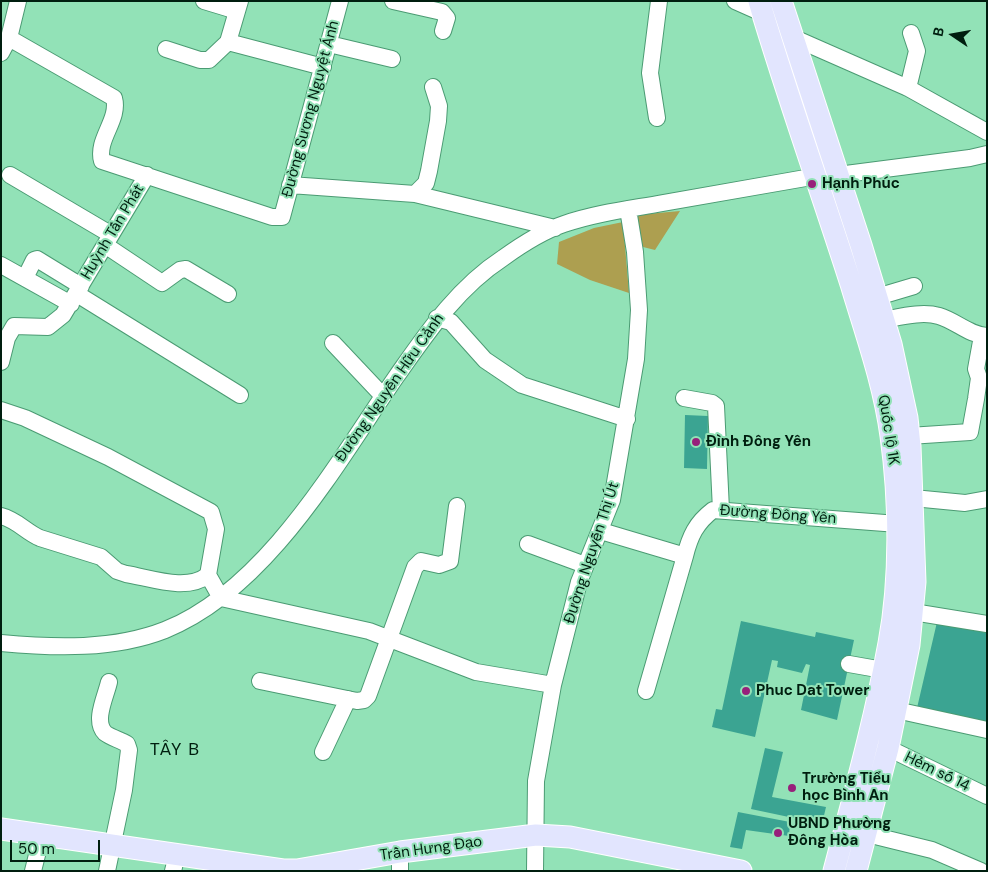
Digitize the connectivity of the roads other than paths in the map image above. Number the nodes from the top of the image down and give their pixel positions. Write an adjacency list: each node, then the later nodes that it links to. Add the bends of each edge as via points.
1 (18, 1): 13 (street)
2 (204, 1): 8 (street)
3 (340, 1): 15 (street, Đường Sương Nguyệt Ánh)
4 (393, 1): 10 (street, via 442,12 447,18)
5 (659, 1): 22 (street, via 650,73)
6 (735, 1): 9 (street)
7 (781, 1): 12 (main road, Quốc lộ 1K)
8 (238, 6): 14 (street)
9 (761, 7): 28 (main road, Quốc lộ 1K)
10 (442, 31)
11 (911, 33): 21 (street, via 918,51)
12 (792, 37): 21 (street); 27 (main road, Quốc lộ 1K)
13 (9, 38): 17 (street); 26 (street, Huỳnh Tấn Phát, via 114,98 117,107 100,152 102,161)
14 (228, 42): 16 (street, via 205,61); 19 (street)
15 (329, 44): 18 (street); 19 (street, Đường Sương Nguyệt Ánh)
16 (166, 49)
17 (1, 54)
18 (392, 58)
19 (322, 67): 29 (street, Đường Sương Nguyệt Ánh)
20 (433, 87): 30 (street, via 439,106 437,128 426,183)
21 (908, 88): 23 (street)
22 (657, 118)
23 (987, 132)
24 (987, 154): 27 (street)
25 (10, 175): 33 (street)
26 (147, 175): 29 (street, Đường Sương Nguyệt Ánh, via 272,217 282,217); 33 (street, Huỳnh Tấn Phát)
27 (838, 175): 39 (main road, Quốc lộ 1K)
28 (816, 176): 31 (street, Đường Nguyễn Hữu Cảnh); 58 (main road, Quốc lộ 1K, via 869,341 887,411)
29 (290, 185): 30 (street)
30 (415, 194): 32 (street)
31 (628, 209): 32 (street, Đường Nguyễn Hữu Cảnh); 51 (street, Đường Nguyễn Thị Út, via 635,252 639,327)
32 (555, 228): 40 (street, Đường Nguyễn Hữu Cảnh, via 501,258 476,278)
33 (107, 240): 37 (street, via 162,283 186,269); 38 (street, Huỳnh Tấn Phát)
34 (1, 265): 35 (street)
35 (24, 278): 38 (street); 38 (street, via 37,259)
36 (914, 286): 39 (street)
37 (228, 294)
38 (76, 295): 43 (street, Huỳnh Tấn Phát, via 63,315 48,327 18,324); 47 (street)
39 (877, 297): 41 (main road, Quốc lộ 1K)
40 (437, 318): 48 (street, Đường Nguyễn Hữu Cảnh); 51 (street, via 451,322 485,360 522,385)
41 (883, 320): 42 (street, via 938,316); 52 (main road, Quốc lộ 1K)
42 (984, 336): 46 (street, via 976,369)
43 (4, 337): 45 (street, Huỳnh Tấn Phát)
44 (333, 343): 48 (street)
45 (1, 362)
46 (983, 377): 52 (street, via 970,432)
47 (240, 396)
48 (383, 396): 64 (street, Đường Nguyễn Hữu Cảnh, via 293,526 238,586)
49 (684, 398): 56 (street, via 716,406)
50 (1, 410): 63 (street, via 108,457 211,512 216,529)
51 (627, 420): 59 (street, Đường Nguyễn Thị Út, via 612,500)
52 (909, 436): 53 (main road, Quốc lộ 1K)
53 (913, 498): 54 (street, via 965,502); 65 (main road, Quốc lộ 1K)
54 (987, 499)
55 (457, 506): 67 (street, via 450,560 439,565 418,563)
56 (721, 510): 58 (street, Đường Đông Yên); 61 (street, Đường Đông Yên, via 713,510 704,517 691,534)
57 (1, 516): 63 (street, via 17,522 30,534 102,557 117,571 126,574 189,584)
58 (898, 524): 65 (main road, Quốc lộ 1K)
59 (601, 531): 61 (street); 62 (street, Đường Nguyễn Thị Út)
60 (528, 544): 62 (street)
61 (685, 556): 74 (street, Đường Đông Yên)
62 (585, 565): 73 (street, Đường Nguyễn Thị Út)
63 (208, 576): 64 (street)
64 (221, 598): 67 (street); 68 (street, Đường Nguyễn Hữu Cảnh, via 176,625 135,638 53,648)
65 (903, 611): 66 (street); 70 (main road, Quốc lộ 1K); 76 (main road, Quốc lộ 1K)
66 (987, 624)
67 (391, 638): 73 (street, via 476,672); 75 (street, via 368,696 364,700)
68 (1, 643)
69 (849, 664): 70 (street)
70 (883, 670): 93 (main road, Quốc lộ 1K)
71 (260, 681): 75 (street)
72 (109, 682): 85 (street, via 99,718 101,726 105,733 127,744 129,750)
73 (553, 685): 84 (street, Đường Nguyễn Thị Út, via 536,781)
74 (646, 691)
75 (348, 699): 79 (street)
76 (896, 710): 77 (street); 78 (main road, Quốc lộ 1K)
77 (987, 730)
78 (888, 748): 80 (street, Hẻm số 14); 82 (main road, Quốc lộ 1K)
79 (323, 752)
80 (987, 796)
81 (1, 829): 83 (main road, Trần Hưng Đạo)
82 (867, 834): 94 (main road, Quốc lộ 1K); 95 (street, via 932,850)
83 (42, 835): 85 (main road, Trần Hưng Đạo); 88 (street)
84 (536, 835): 86 (main road, Trần Hưng Đạo); 91 (street, Đường Nguyễn Thị Út); 92 (main road, Trần Hưng Đạo, via 570,837)
85 (113, 845): 87 (main road, Trần Hưng Đạo); 89 (street)
86 (400, 861): 90 (main road, Trần Hưng Đạo)
87 (175, 863): 90 (main road, Trần Hưng Đạo)
88 (33, 871)
89 (106, 871)
90 (297, 871)
91 (535, 871)
92 (741, 871)
93 (834, 871)
94 (856, 871)
95 (981, 871)

